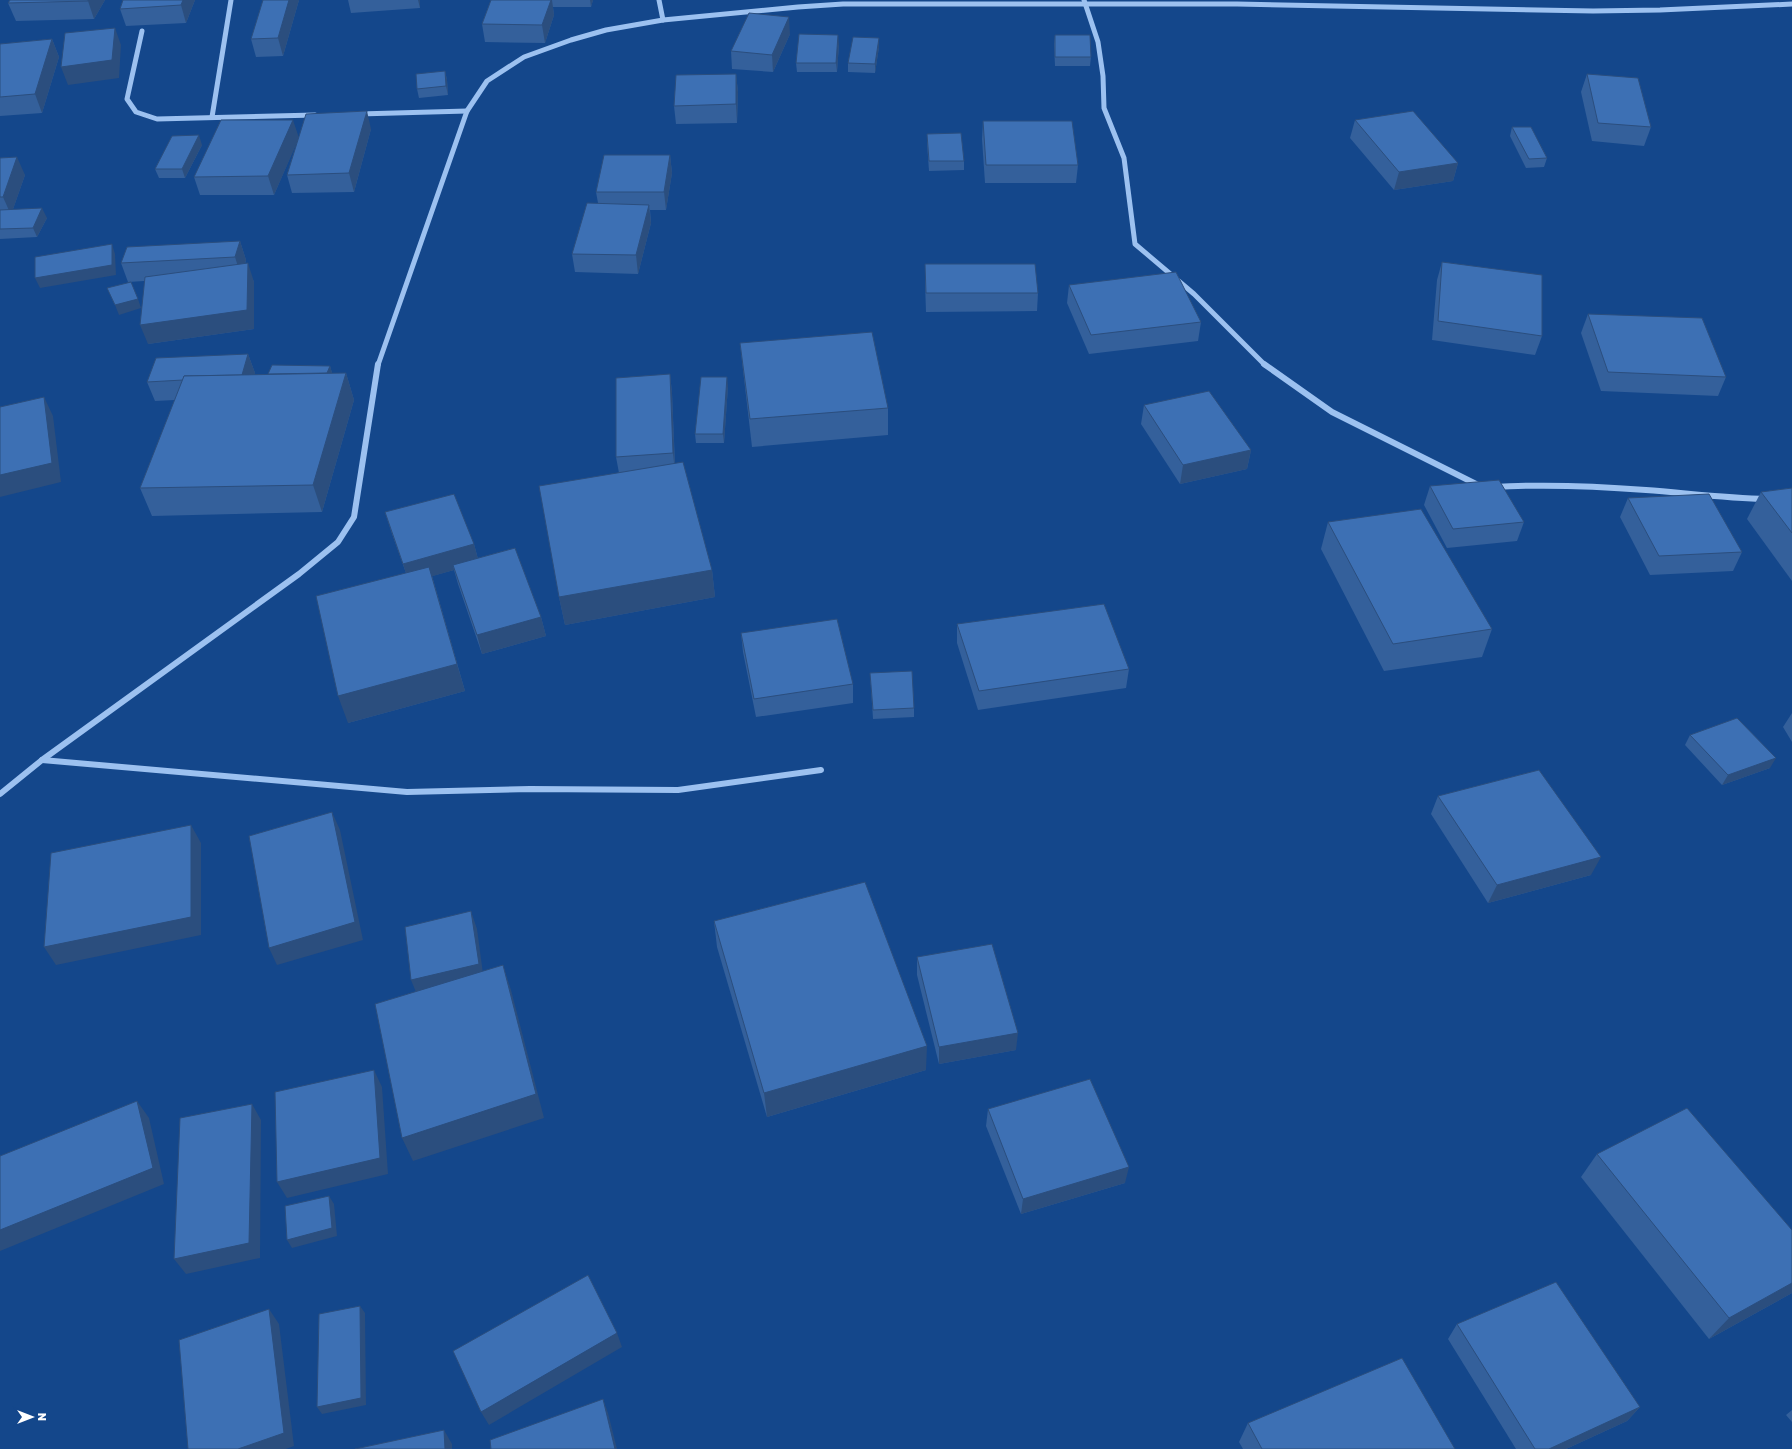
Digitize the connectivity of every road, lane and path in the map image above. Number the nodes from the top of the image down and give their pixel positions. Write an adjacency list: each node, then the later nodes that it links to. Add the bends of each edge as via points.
1 (231, 0): 10 (street)
2 (659, 0): 5 (street)
3 (1084, 2): 4 (street, via 1593,10 1660,10); 5 (street, via 844,4); 11 (street, via 1098,42 1104,108 1124,158 1135,244 1194,294 1263,363 1332,412 1483,487 1544,484 1631,489 1729,499)
4 (1792, 4)
5 (663, 20): 7 (street, via 606,30 524,57 487,81)
6 (142, 31): 10 (street, via 128,99 136,112 157,119)
7 (467, 111): 8 (street); 12 (street, via 376,370 354,517 338,542 299,574)
8 (356, 114)
9 (324, 115): 10 (street)
10 (212, 117)
11 (1777, 499)
12 (42, 760): 13 (street, via 407,792 530,789 678,790); 14 (street)
13 (821, 770)
14 (0, 794)

